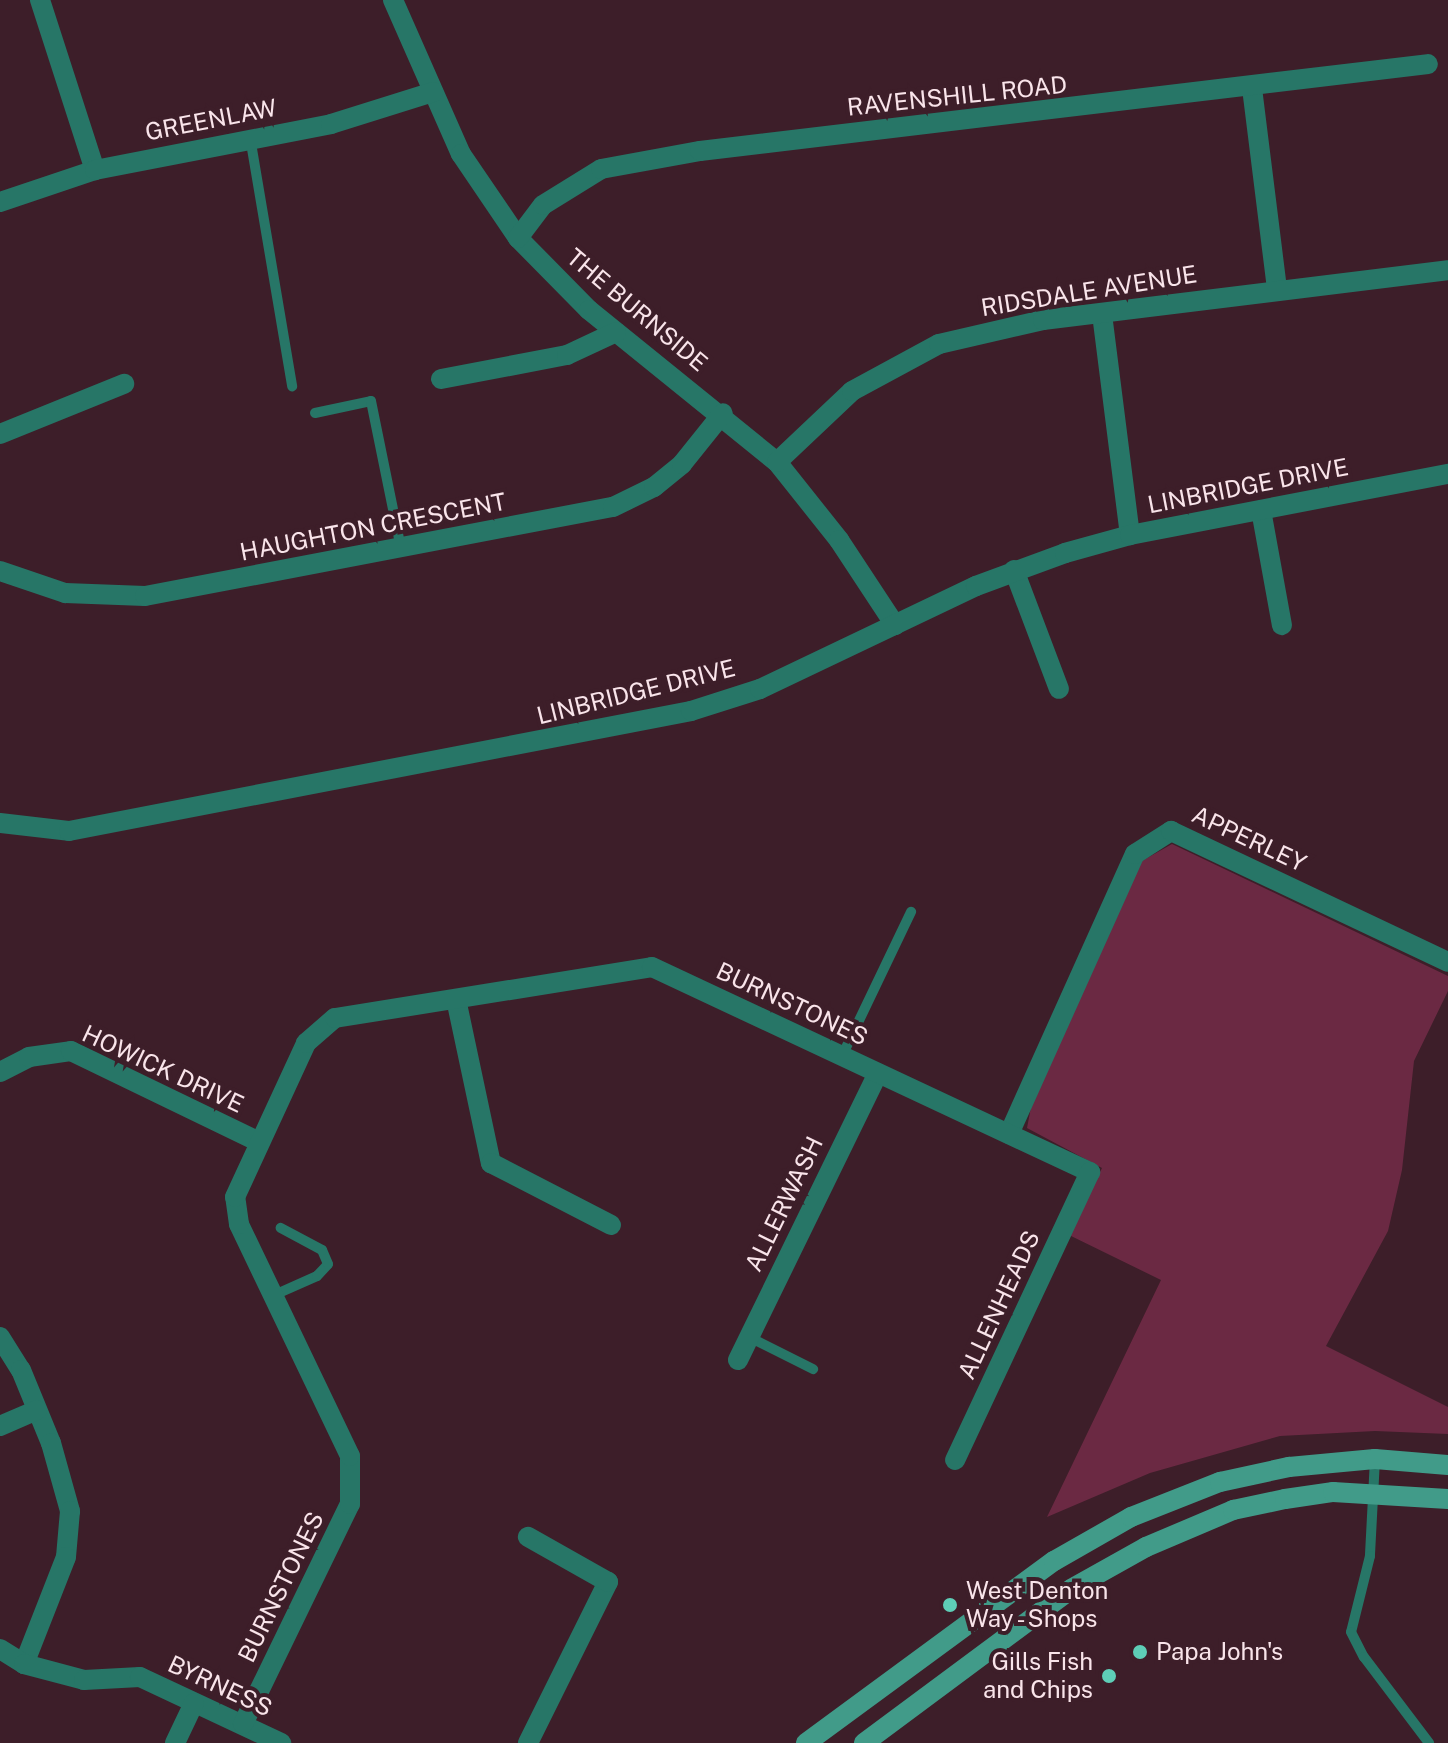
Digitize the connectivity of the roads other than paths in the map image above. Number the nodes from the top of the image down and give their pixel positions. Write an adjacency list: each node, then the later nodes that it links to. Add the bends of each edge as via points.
1 (40, 0): 7 (street)
2 (393, 0): 5 (street, THE BURNSIDE)
3 (1428, 64): 4 (street, RAVENSHILL ROAD)
4 (1252, 88): 9 (street, RAVENSHILL ROAD, via 700,151 601,169 543,205); 11 (street)
5 (433, 92): 6 (street, GREENLAW, via 331,124); 9 (street, THE BURNSIDE, via 461,154)
6 (250, 137): 7 (street, GREENLAW); 16 (lane)
7 (95, 170): 8 (street, GREENLAW)
8 (0, 202)
9 (518, 238): 13 (street, THE BURNSIDE)
10 (1448, 270): 11 (street, RIDSDALE AVENUE)
11 (1277, 290): 12 (street, RIDSDALE AVENUE)
12 (1102, 314): 20 (street, RIDSDALE AVENUE, via 1043,320 939,344 852,391); 23 (street)
13 (616, 332): 14 (street, via 567,355); 18 (street, THE BURNSIDE)
14 (441, 379)
15 (124, 384): 19 (street)
16 (292, 386)
17 (315, 413): 24 (lane, via 371,401)
18 (723, 413): 20 (street, THE BURNSIDE); 24 (street, HAUGHTON CRESCENT, via 682,464 654,487 613,507)
19 (0, 434)
20 (777, 462): 27 (street, THE BURNSIDE, via 839,540)
21 (1448, 474): 22 (street, LINBRIDGE DRIVE)
22 (1261, 510): 23 (street, LINBRIDGE DRIVE); 28 (street)
23 (1130, 535): 25 (street, LINBRIDGE DRIVE)
24 (401, 548): 26 (street, HAUGHTON CRESCENT, via 145,596 65,593)
25 (1014, 570): 27 (street, LINBRIDGE DRIVE); 29 (street)
26 (0, 571)
27 (895, 625): 30 (street, LINBRIDGE DRIVE, via 760,689 605,730 69,831)
28 (1282, 625)
29 (1059, 689)
30 (0, 823)
31 (911, 912): 34 (lane)
32 (1448, 962): 37 (street, APPERLEY, via 1171,831 1135,854)
33 (456, 999): 34 (street, BURNSTONES, via 652,967); 38 (street, BURNSTONES, via 335,1018 306,1043); 40 (street, via 491,1163)
34 (842, 1056): 36 (street, BURNSTONES)
35 (0, 1072): 38 (street, HOWICK DRIVE, via 29,1057 71,1051)
36 (878, 1073): 37 (street, BURNSTONES); 43 (street, ALLERWASH)
37 (1009, 1134): 39 (street, BURNSTONES)
38 (259, 1142): 42 (street, BURNSTONES, via 235,1197 239,1224)
39 (1090, 1172): 50 (street, ALLENHEADS)
40 (611, 1225)
41 (281, 1228): 42 (lane, via 322,1250 328,1264 317,1276)
42 (272, 1296): 58 (street, BURNSTONES, via 350,1456 350,1504)
43 (747, 1336): 45 (street, ALLERWASH); 46 (lane)
44 (0, 1337): 47 (street)
45 (738, 1360)
46 (813, 1369)
47 (37, 1410): 48 (street); 56 (street, via 70,1511 66,1557)
48 (0, 1426)
49 (1375, 1459): 51 (street); 52 (lane); 62 (street, via 1289,1467 1220,1482 1131,1517 1054,1561)
50 (955, 1460)
51 (1448, 1465)
52 (1374, 1492): 53 (street); 63 (street, via 1333,1492 1233,1510 1146,1547 1071,1589); 64 (lane, via 1370,1556 1351,1632)
53 (1448, 1499)
54 (528, 1537): 61 (street, via 608,1582)
55 (0, 1649): 56 (street, BYRNESS)
56 (24, 1664): 57 (street, BYRNESS, via 84,1680 140,1677)
57 (194, 1703): 58 (street, BYRNESS); 59 (street)
58 (243, 1724): 60 (street, BYRNESS)
59 (175, 1743)
60 (281, 1743)
61 (528, 1743)
62 (806, 1743)
63 (864, 1743)
64 (1429, 1743)

